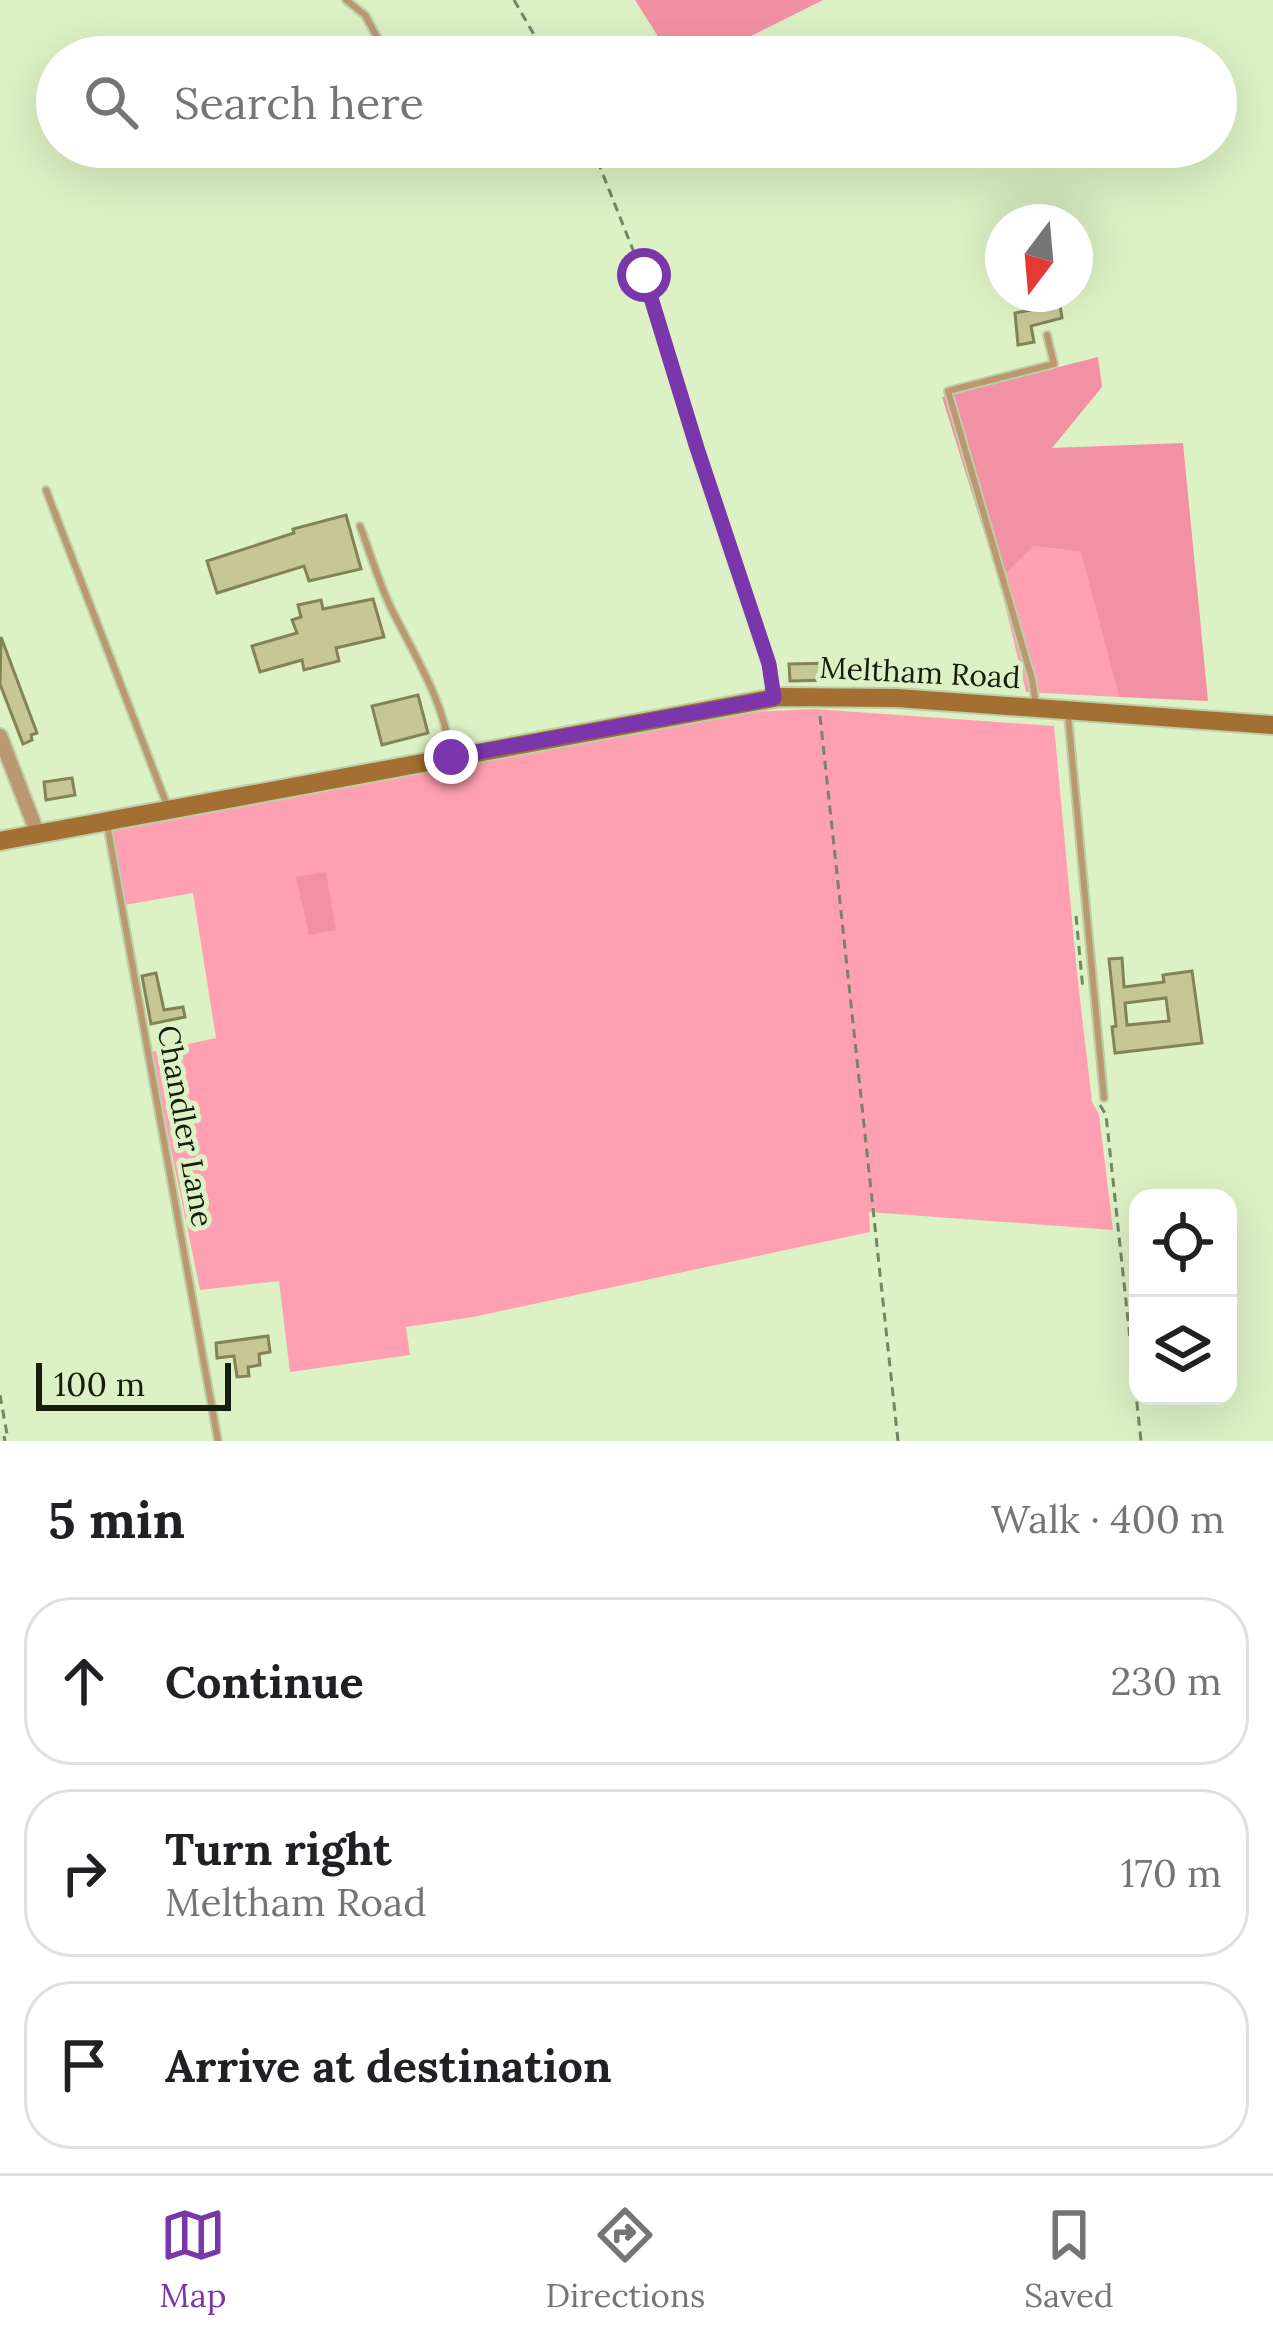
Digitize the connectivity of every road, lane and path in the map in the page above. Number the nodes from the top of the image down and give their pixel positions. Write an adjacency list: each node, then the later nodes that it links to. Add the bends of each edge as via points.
1 (346, 0): 3 (lane)
2 (514, 0): 4 (path)
3 (377, 36)
4 (535, 36)
5 (601, 168): 10 (path, via 644,275)
6 (1047, 335): 11 (lane, via 1054,364 948,392)
7 (46, 490): 16 (lane)
8 (360, 526): 15 (lane, via 425,674)
9 (818, 696): 10 (street, Meltham Road); 11 (street, Meltham Road); 24 (path)
10 (774, 698): 15 (street, Meltham Road)
11 (1037, 708): 12 (street, Meltham Road)
12 (1068, 712): 13 (street, Meltham Road); 20 (lane)
13 (1273, 725)
14 (0, 736): 18 (street)
15 (451, 757): 16 (street, Meltham Road)
16 (169, 809): 17 (street, Meltham Road)
17 (106, 820): 18 (street, Meltham Road); 23 (lane, Chandler Lane)
18 (38, 836): 19 (street, Meltham Road)
19 (0, 841)
20 (1104, 1098)
21 (0, 1396): 22 (path)
22 (5, 1437)
23 (218, 1441)
24 (898, 1441)

